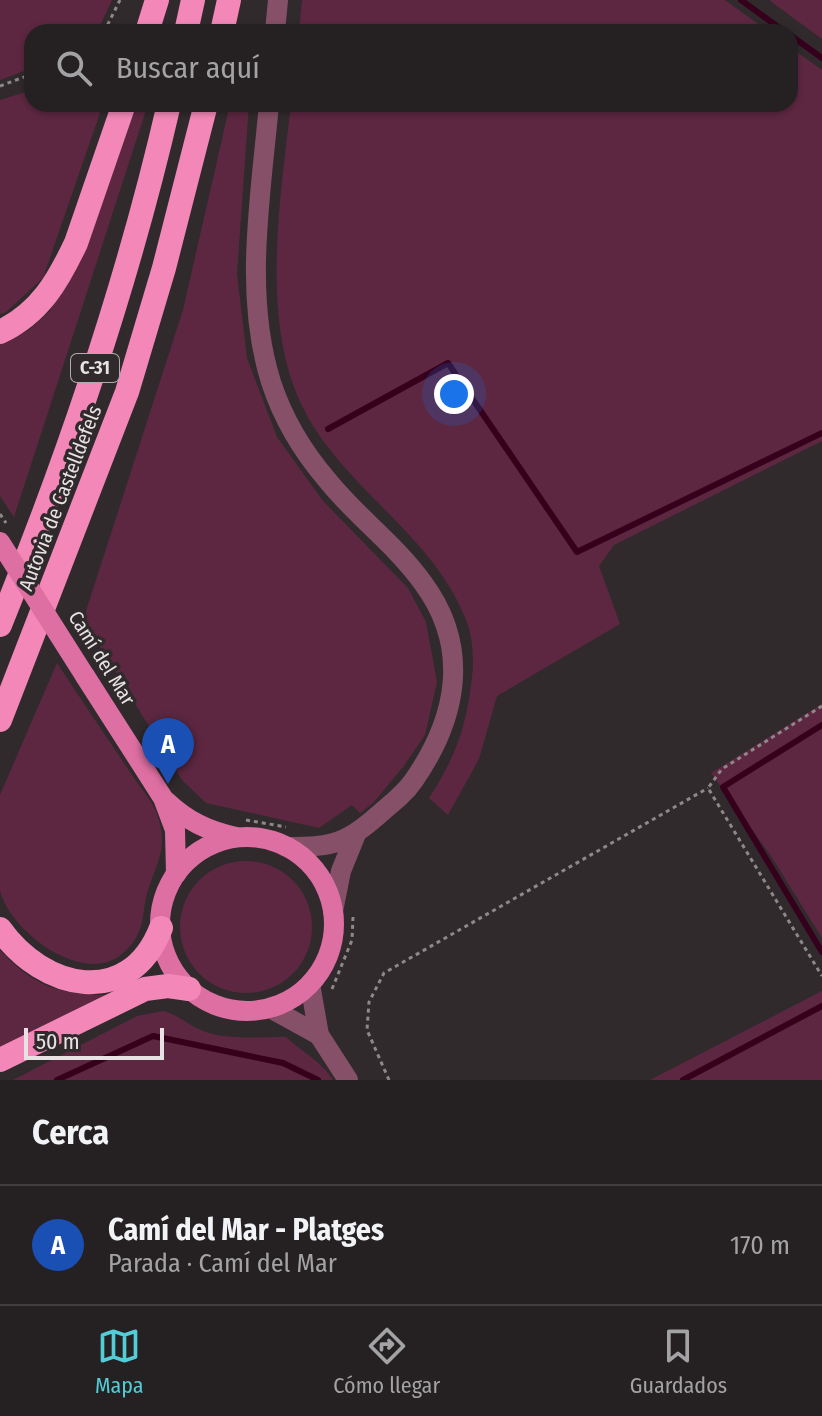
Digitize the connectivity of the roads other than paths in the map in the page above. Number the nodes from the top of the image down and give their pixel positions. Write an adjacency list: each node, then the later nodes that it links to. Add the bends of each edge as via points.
1 (157, 0): 5 (highway)
2 (193, 0): 6 (highway)
3 (229, 0): 7 (highway)
4 (278, 0): 8 (street)
5 (150, 24)
6 (188, 24)
7 (224, 24)
8 (276, 24)
9 (121, 112): 13 (highway, via 60,275 39,306)
10 (167, 112): 15 (highway, Autovia de Castelldefels / C-31, via 91,383)
11 (204, 112): 16 (highway, Autovia de Castelldefels / C-31, via 127,392)
12 (268, 112): 19 (street, via 257,301 271,383 288,424 317,468 423,582 452,655 453,696 429,759 408,789)
13 (0, 332)
14 (0, 542): 17 (main road, Camí del Mar, bridge)
15 (0, 625)
16 (0, 720)
17 (163, 798): 18 (main road, Camí del Mar, via 197,824); 21 (main road, Camí del Mar, via 175,830)
18 (238, 828): 20 (main road, via 265,839); 21 (main road)
19 (356, 834): 20 (street, via 317,847); 22 (street, via 341,871)
20 (288, 838): 22 (main road)
21 (176, 874): 23 (main road)
22 (342, 908): 25 (main road, via 330,951)
23 (161, 928): 24 (highway, via 153,948 133,971 92,983 36,964); 26 (main road, via 165,955)
24 (0, 929)
25 (310, 984): 27 (main road); 28 (street)
26 (189, 989): 27 (main road, via 228,1009); 29 (highway, via 145,989)
27 (270, 1008): 28 (street)
28 (319, 1035): 30 (street)
29 (0, 1060)
30 (348, 1080)

